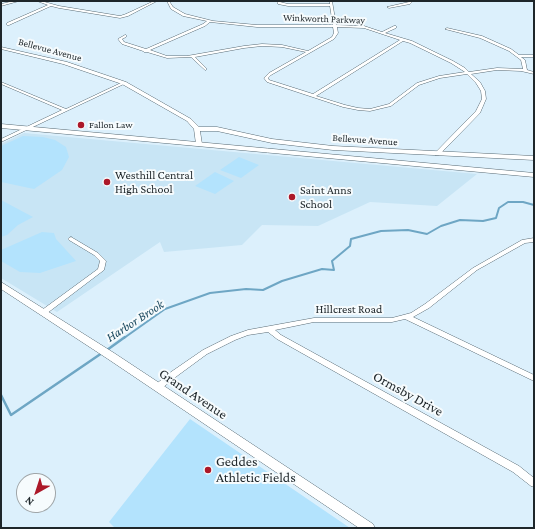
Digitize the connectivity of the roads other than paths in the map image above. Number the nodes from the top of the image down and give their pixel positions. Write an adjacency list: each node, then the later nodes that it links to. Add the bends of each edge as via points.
1 (18, 1): 8 (street)
2 (38, 1): 9 (street)
3 (156, 1): 9 (street, via 127,15 116,17)
4 (168, 1): 11 (street, Winkworth Parkway, via 172,8 184,14)
5 (278, 1): 7 (street, via 283,4)
6 (412, 1): 10 (street)
7 (331, 3): 13 (street)
8 (1, 5)
9 (50, 5): 12 (street)
10 (389, 6)
11 (209, 21): 13 (street, Winkworth Parkway, via 257,26); 20 (street)
12 (8, 24)
13 (335, 26): 16 (street, Winkworth Parkway, via 364,27); 21 (street, via 336,33 333,38)
14 (395, 27): 16 (street)
15 (447, 29): 22 (street, via 490,40)
16 (383, 32): 18 (street, Winkworth Parkway)
17 (125, 36): 20 (street, via 120,41)
18 (403, 39): 27 (street, Winkworth Parkway, via 431,50); 31 (street)
19 (1, 48): 30 (street, Bellevue Avenue, via 65,63)
20 (145, 51): 24 (street, via 167,57)
21 (310, 52): 24 (street, via 262,45); 31 (street, via 270,74 266,80)
22 (520, 56): 23 (street); 26 (street, via 524,62)
23 (534, 56)
24 (193, 57): 25 (street)
25 (205, 69)
26 (524, 71): 27 (street, via 497,69); 28 (street)
27 (468, 73): 31 (street, via 428,80 418,84 390,105 375,109 352,108); 38 (street, Winkworth Parkway, via 483,91 482,105)
28 (534, 73)
29 (1, 83): 32 (street)
30 (124, 83): 32 (street); 35 (street, Bellevue Avenue, via 182,115)
31 (313, 96)
32 (65, 110): 34 (street)
33 (1, 126): 34 (main road)
34 (26, 129): 36 (street); 37 (main road)
35 (197, 129): 37 (street); 38 (street, Bellevue Avenue, via 222,130 299,145)
36 (1, 141)
37 (199, 144): 40 (main road)
38 (437, 154): 39 (street, Bellevue Avenue)
39 (534, 158)
40 (534, 175)
41 (71, 239): 44 (street, via 96,254 102,261 102,270)
42 (534, 240): 45 (street, Hillcrest Road, via 524,241 475,269 427,306)
43 (1, 285): 44 (street, Grand Avenue)
44 (44, 312): 48 (street, Grand Avenue)
45 (406, 317): 46 (street, Hillcrest Road, via 385,320 314,320); 47 (street)
46 (269, 329): 48 (street, Hillcrest Road, via 248,333 217,345); 49 (street, Ormsby Drive, via 279,337 516,469)
47 (534, 378)
48 (158, 387): 50 (street, Grand Avenue)
49 (534, 483)
50 (369, 528)

